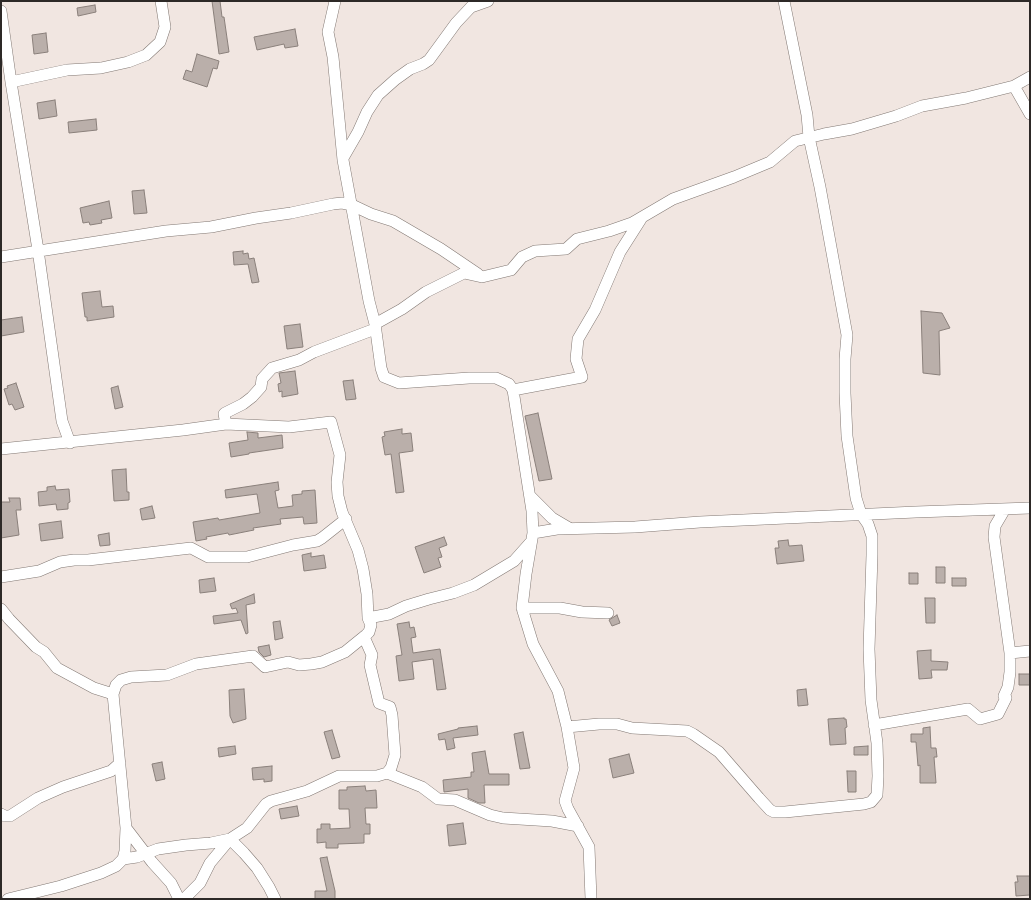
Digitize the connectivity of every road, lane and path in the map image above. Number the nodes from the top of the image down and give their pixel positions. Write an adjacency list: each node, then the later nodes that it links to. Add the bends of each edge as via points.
1 (161, 1): 7 (street, via 165,27 160,42 146,55 101,68 67,70)
2 (335, 1): 11 (street, via 328,32 333,57)
3 (488, 1): 11 (street, via 471,7 429,60 410,69 378,95)
4 (784, 1): 10 (street)
5 (1, 12): 7 (street)
6 (1030, 77): 8 (street)
7 (11, 82): 14 (street)
8 (1014, 86): 9 (street); 10 (street, via 922,106 852,129)
9 (1030, 114)
10 (810, 137): 13 (street, via 795,141 770,162 673,199); 26 (street, via 847,335 845,373 848,436 856,498)
11 (343, 158): 12 (street)
12 (352, 205): 14 (street, via 333,204 211,227); 16 (street, via 393,221); 17 (street)
13 (642, 217): 16 (street, via 609,232 578,239 566,249 535,251 522,257 511,270); 18 (street, via 620,252 595,310 578,339 576,359 582,377)
14 (38, 250): 15 (street); 20 (street, via 62,421)
15 (1, 257)
16 (482, 277): 17 (street, via 464,273 426,292)
17 (375, 326): 18 (street, via 384,378 399,383 496,378 509,384); 19 (street, via 299,360 272,368 252,397 224,414)
18 (513, 390): 22 (street)
19 (226, 424): 20 (street); 27 (street, via 289,427 331,422 340,455 338,496)
20 (70, 443): 21 (street)
21 (1, 449)
22 (530, 496): 29 (street, via 552,518); 30 (street)
23 (1030, 508): 24 (street)
24 (1005, 509): 25 (street); 28 (street)
25 (983, 510): 26 (street); 28 (street)
26 (861, 514): 29 (street); 40 (street, via 872,536 869,649)
27 (346, 520): 31 (street, via 317,541 247,557 208,558 191,548 60,562 39,570); 35 (street, via 358,550 365,578)
28 (995, 526): 38 (street, via 995,548)
29 (571, 529): 30 (street, via 557,529)
30 (532, 537): 32 (street); 35 (street, via 526,549 514,561 474,585 406,606 389,614)
31 (1, 577)
32 (522, 608): 34 (street, via 560,608); 41 (street, via 533,644 558,691)
33 (1, 609): 39 (street, via 57,668 94,688)
34 (608, 613)
35 (368, 618): 36 (street, via 369,632)
36 (364, 637): 39 (street, via 345,652 322,662 299,665 288,662 264,667 253,656 211,661 167,675 126,678 116,685); 43 (street, via 372,655 370,665 379,703 390,707 392,715 395,755)
37 (1030, 651): 38 (street)
38 (1010, 653): 40 (street, via 1008,687 1004,696 1006,698 998,714 980,719 968,709)
39 (113, 694): 42 (street)
40 (874, 725): 41 (street, via 878,776 877,795 874,800 864,804 778,813 770,810 719,752 687,731 632,728 617,724)
41 (567, 727): 45 (street, via 574,768 565,801)
42 (120, 762): 44 (street, via 111,771 38,798 10,816); 46 (street)
43 (387, 773): 45 (street, via 422,788 438,799 454,800 490,815); 47 (street, via 378,776 339,776 307,791 271,801 247,828)
44 (1, 814)
45 (578, 826): 54 (street, via 589,847)
46 (126, 828): 48 (street); 49 (street)
47 (230, 838): 48 (street); 52 (street, via 210,863 200,883); 53 (street, via 257,868)
48 (146, 853): 49 (street); 51 (street, via 171,883)
49 (123, 859): 50 (street, via 116,866 101,873)
50 (8, 899)
51 (179, 899)
52 (184, 899)
53 (275, 899)
54 (591, 899)

